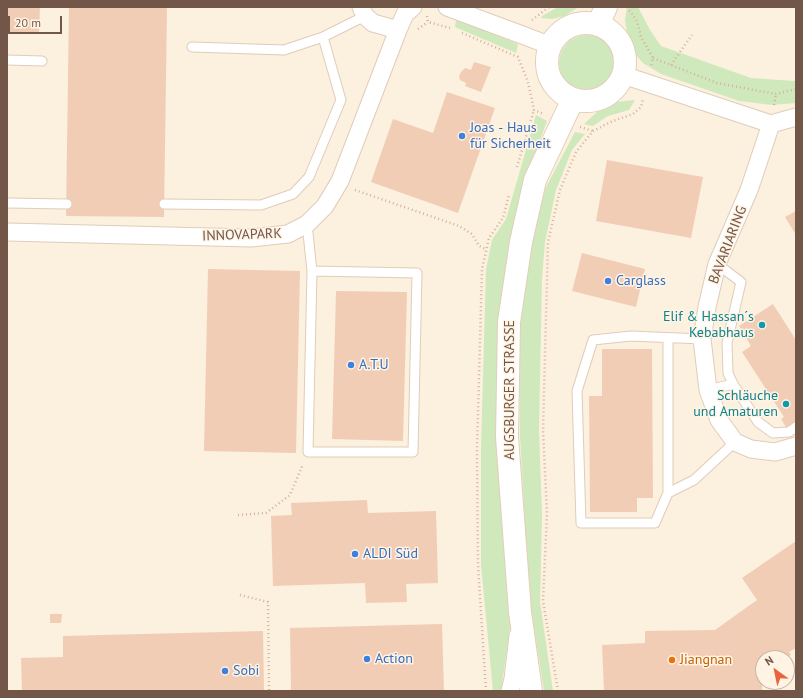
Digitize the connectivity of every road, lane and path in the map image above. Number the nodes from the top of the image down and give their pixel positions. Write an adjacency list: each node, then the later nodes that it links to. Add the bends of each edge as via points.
1 (447, 7): 10 (street)
2 (420, 11): 5 (path, via 428,22); 6 (street, INNOVAPARK, via 405,14)
3 (363, 12): 6 (street, via 373,23); 9 (lane)
4 (602, 16): 10 (main road, via 570,26); 16 (main road, via 622,45 626,60)
5 (454, 29)
6 (398, 30): 22 (street, INNOVAPARK)
7 (461, 32): 20 (path, via 518,57 528,82 534,110)
8 (692, 35): 15 (path)
9 (323, 37): 11 (lane, via 284,50); 25 (lane, via 341,100 309,177 293,194 261,205)
10 (551, 46): 18 (main road, via 547,62 550,78 559,91)
11 (192, 47)
12 (653, 58): 15 (path)
13 (7, 60): 14 (lane)
14 (42, 61)
15 (671, 65): 17 (path, via 717,83 776,94)
16 (624, 75): 18 (main road, via 615,88 603,98 593,101); 21 (street)
17 (796, 89)
18 (573, 99): 20 (main road, AUGSBURGER STRASSE)
19 (796, 117): 21 (street)
20 (562, 121): 42 (main road, AUGSBURGER STRASSE, via 535,180 521,242 509,322 508,437); 46 (path, via 593,131 576,152 560,190 548,242 543,430 547,514 543,601)
21 (771, 124): 29 (street, BAVARIARING, via 749,190)
22 (340, 181): 26 (street, INNOVAPARK, via 325,206); 28 (path, via 350,188 460,226 472,234 479,246)
23 (7, 203): 24 (lane)
24 (67, 204)
25 (164, 204)
26 (307, 224): 27 (street, INNOVAPARK, via 288,234 251,238); 30 (lane)
27 (7, 232)
28 (486, 249)
29 (717, 264): 32 (street, BAVARIARING, via 706,307); 33 (lane, via 741,282 727,343 728,373)
30 (312, 271): 38 (lane); 38 (lane, via 417,273 413,452)
31 (668, 338): 32 (lane); 39 (lane); 39 (lane, via 630,336 593,340 577,391 581,523 655,524)
32 (702, 339): 34 (street, BAVARIARING)
33 (733, 384): 34 (lane); 35 (lane, via 758,422 773,433 789,432)
34 (708, 390): 36 (street, BAVARIARING, via 719,420)
35 (796, 427)
36 (736, 442): 37 (street, via 751,449 774,452); 39 (lane, via 694,480)
37 (796, 446)
38 (308, 452): 40 (path, via 290,495 266,513)
39 (668, 493)
40 (238, 515)
41 (240, 595): 43 (path, via 268,602)
42 (520, 612): 44 (street); 45 (main road, AUGSBURGER STRASSE)
43 (269, 691)
44 (510, 691)
45 (531, 691)
46 (558, 691)

